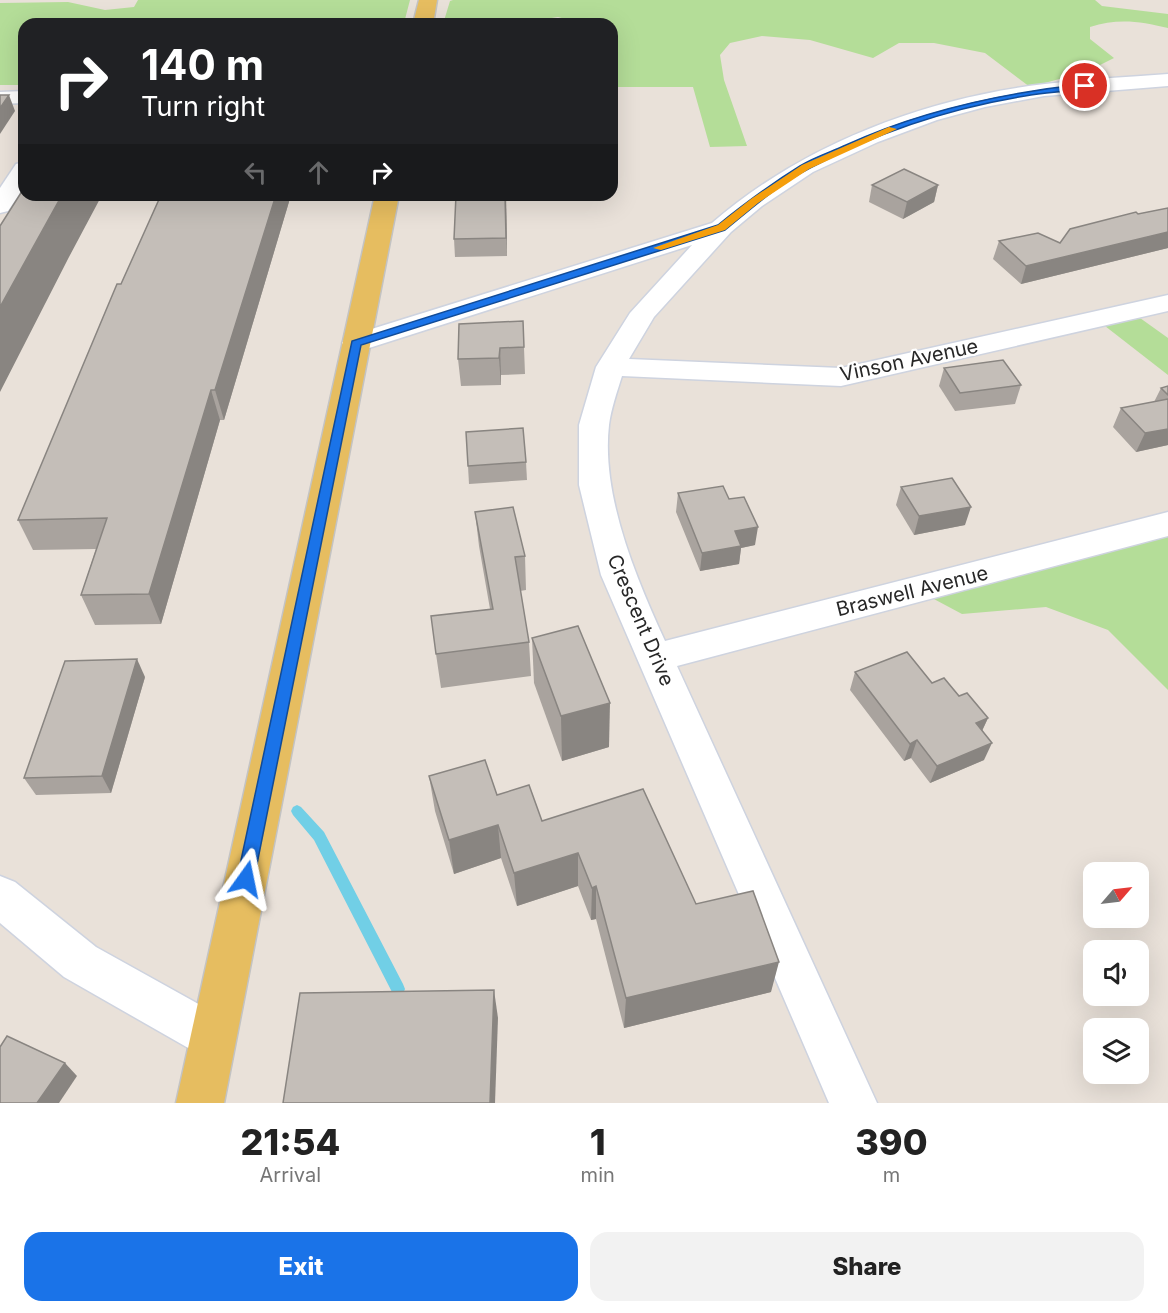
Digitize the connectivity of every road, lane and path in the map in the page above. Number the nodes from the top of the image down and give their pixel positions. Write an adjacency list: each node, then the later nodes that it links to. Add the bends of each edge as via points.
1 (428, 0): 2 (main road)
2 (424, 18)
3 (1168, 80): 9 (street, Crescent Drive, via 1044,90 929,115 805,167)
4 (18, 97): 5 (street)
5 (0, 98)
6 (18, 179): 8 (street)
7 (386, 201): 11 (main road)
8 (0, 206)
9 (722, 227): 11 (street); 12 (street, Crescent Drive, via 643,313)
10 (1168, 303): 12 (street, Vinson Avenue, via 840,377)
11 (356, 343): 16 (main road)
12 (610, 367): 14 (street, Crescent Drive, via 594,425 595,485 618,575)
13 (1168, 524): 14 (street, Braswell Avenue)
14 (656, 657): 18 (street, Crescent Drive)
15 (0, 897): 16 (street, via 80,962)
16 (213, 1037): 17 (main road)
17 (200, 1103)
18 (853, 1103)

